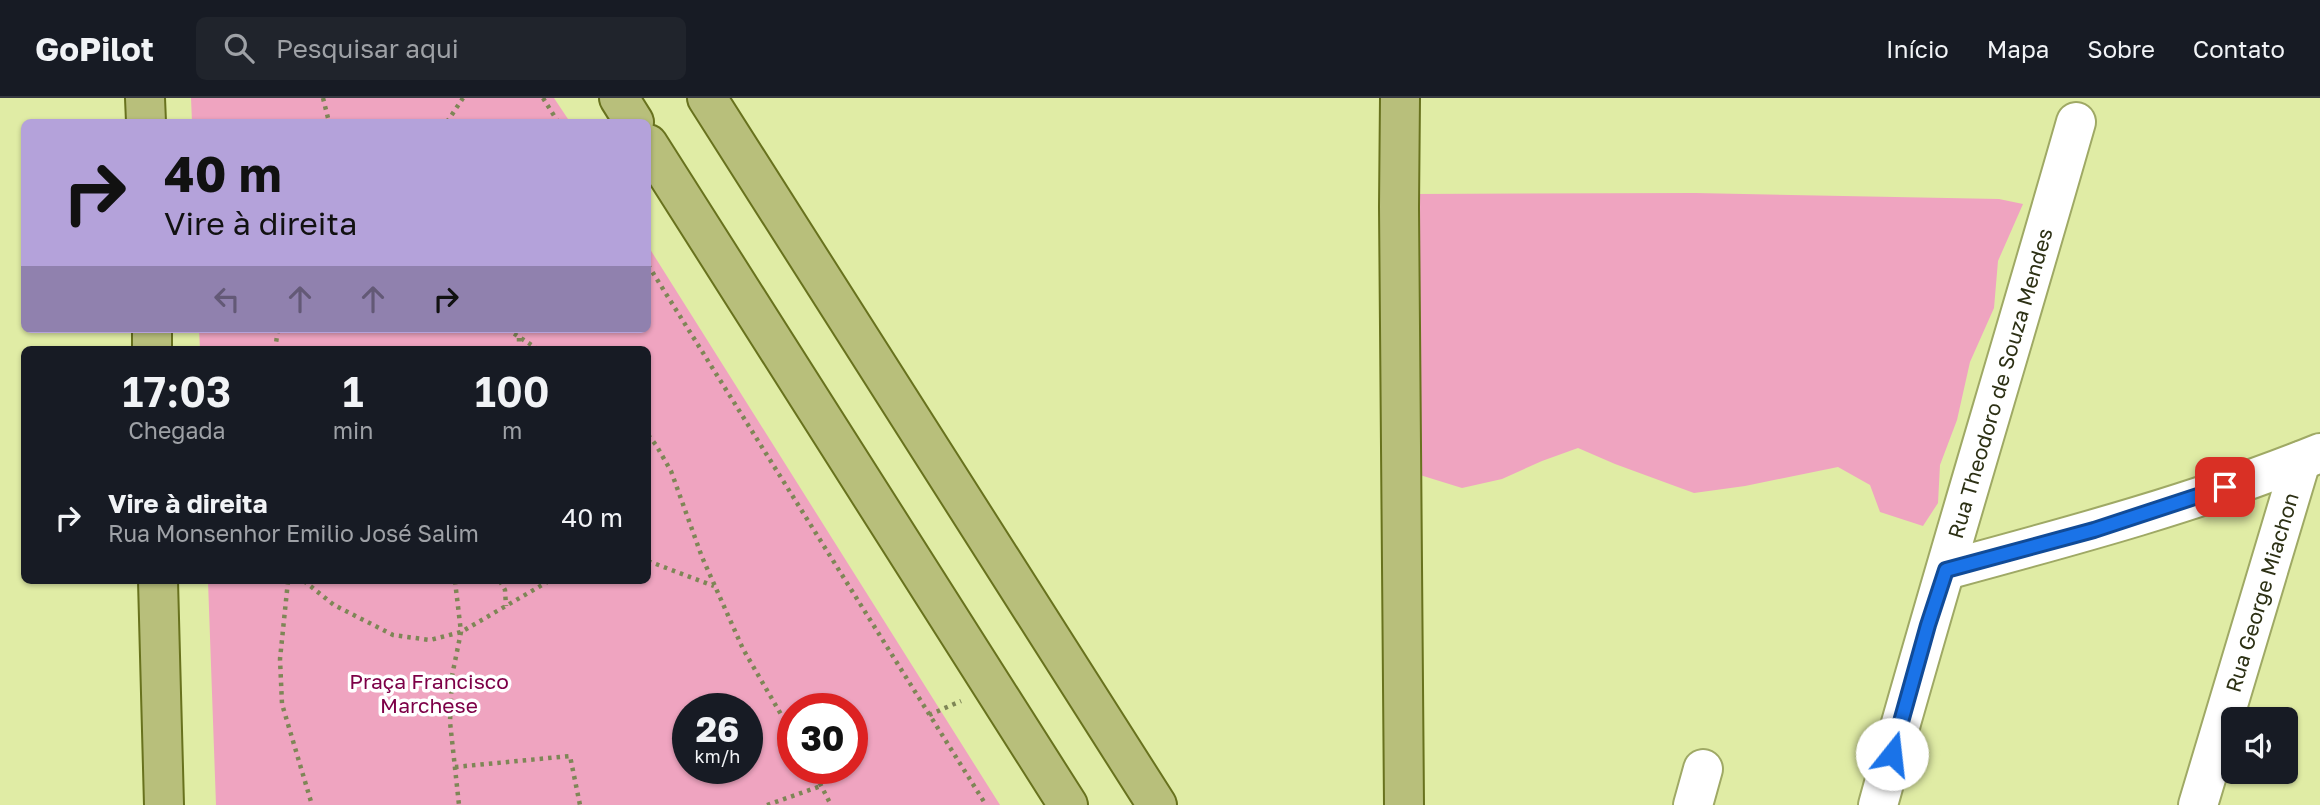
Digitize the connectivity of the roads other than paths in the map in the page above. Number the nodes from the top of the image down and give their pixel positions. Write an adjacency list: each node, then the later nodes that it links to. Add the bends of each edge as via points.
1 (145, 98): 5 (main road)
2 (619, 98): 6 (main road)
3 (707, 98): 15 (main road)
4 (1400, 98): 16 (main road)
5 (146, 119)
6 (632, 119)
7 (2076, 122): 10 (street, Rua Theodoro de Souza Mendes)
8 (651, 149): 14 (main road)
9 (2308, 476): 10 (street); 19 (street, Rua George Miachon)
10 (1946, 570): 18 (street, Rua Theodoro de Souza Mendes)
11 (158, 584): 13 (main road)
12 (1703, 769): 17 (street)
13 (164, 805)
14 (1068, 805)
15 (1157, 805)
16 (1404, 805)
17 (1693, 805)
18 (1878, 805)
19 (2198, 805)

